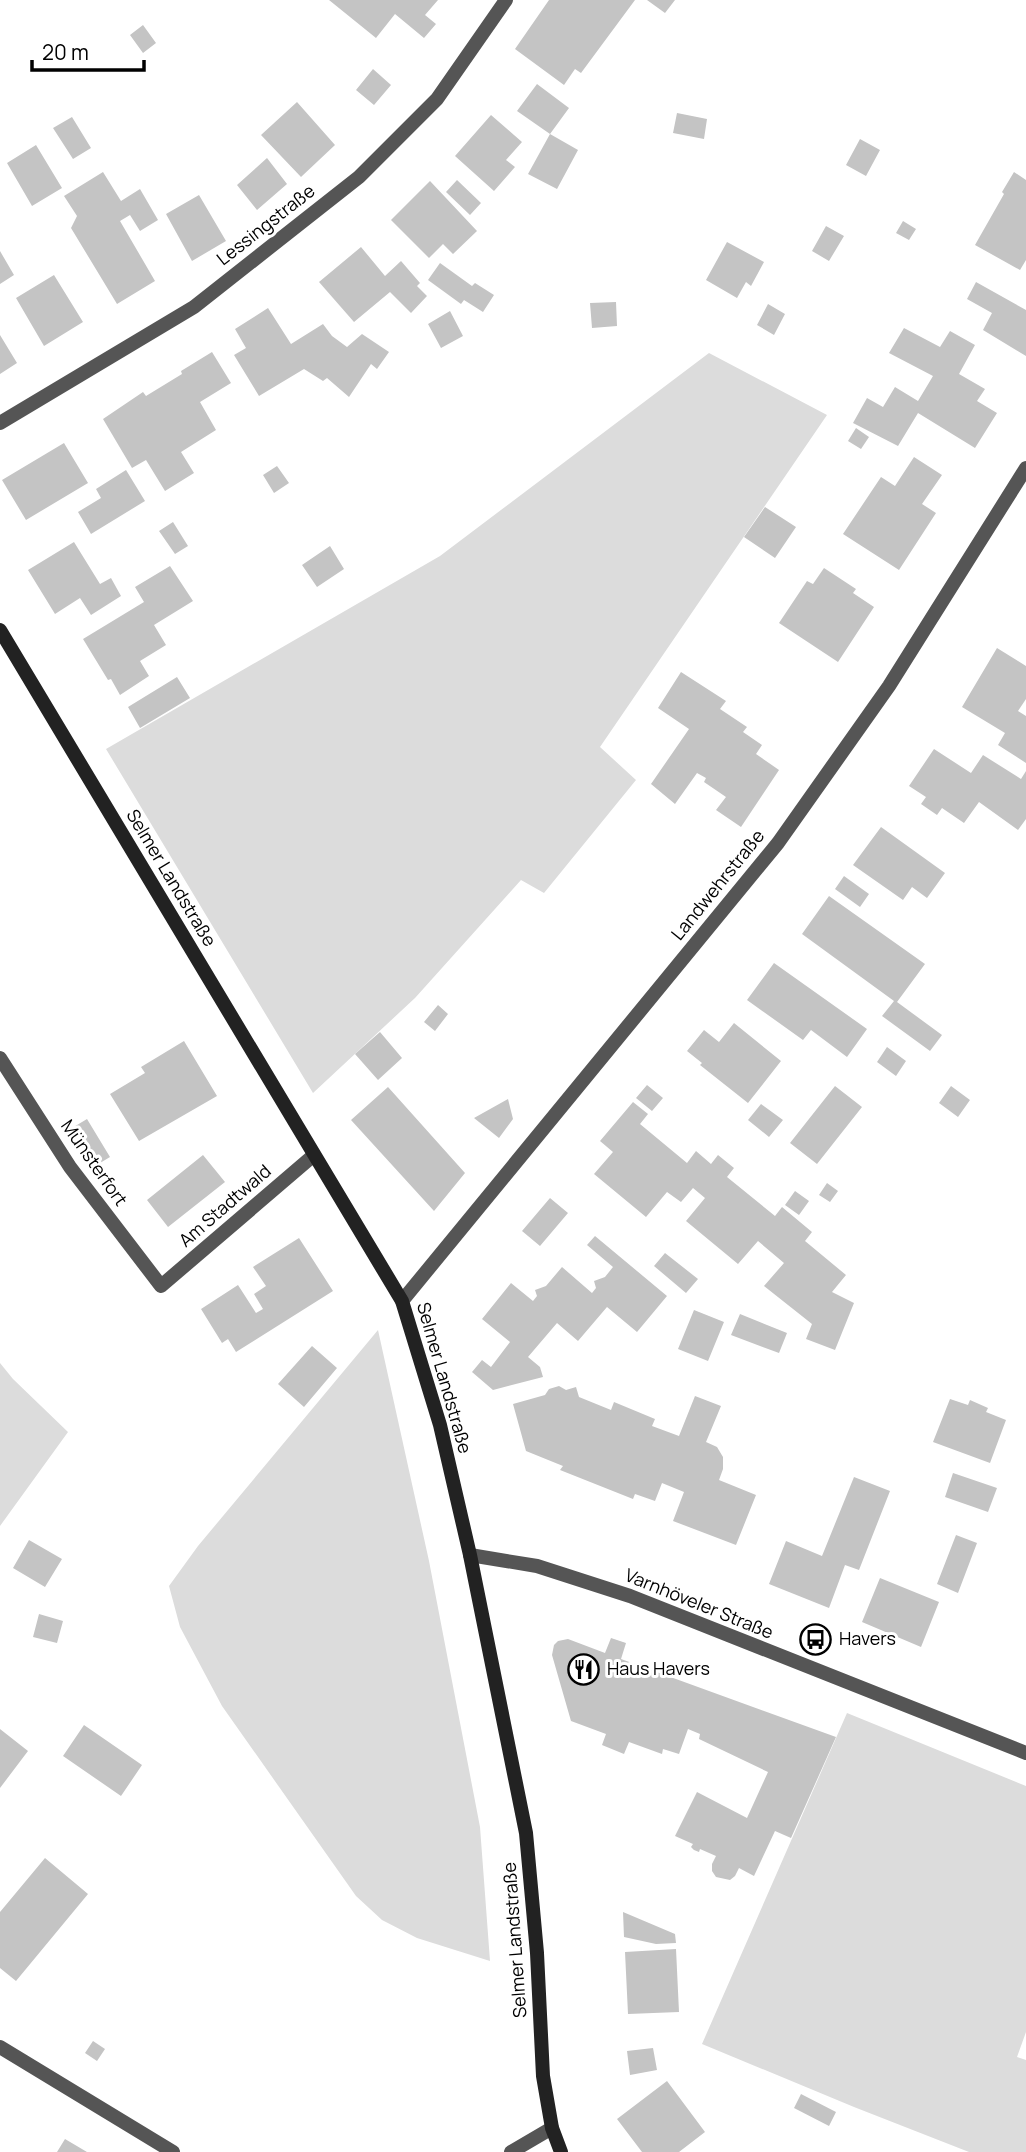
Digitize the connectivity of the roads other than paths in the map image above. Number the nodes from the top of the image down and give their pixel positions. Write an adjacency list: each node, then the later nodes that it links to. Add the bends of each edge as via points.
1 (506, 0): 2 (street, Lessingstraße, via 437,99 359,177 194,307)
2 (0, 423)
3 (1026, 468): 8 (street, Landwehrstraße, via 890,686 778,843)
4 (0, 630): 6 (main road, Selmer Landstraße)
5 (0, 1058): 7 (street, Münsterfort, via 70,1167)
6 (314, 1155): 7 (street, Am Stadtwald); 8 (main road, Selmer Landstraße)
7 (161, 1286)
8 (402, 1301): 9 (main road, Selmer Landstraße, via 440,1426)
9 (470, 1555): 10 (street, Varnhöveler Straße, via 537,1566 630,1596); 12 (main road, Selmer Landstraße, via 526,1833 543,2076)
10 (1026, 1753)
11 (0, 2047): 13 (street)
12 (552, 2128): 14 (street); 15 (main road, Selmer Landstraße)
13 (173, 2152)
14 (511, 2152)
15 (561, 2152)

